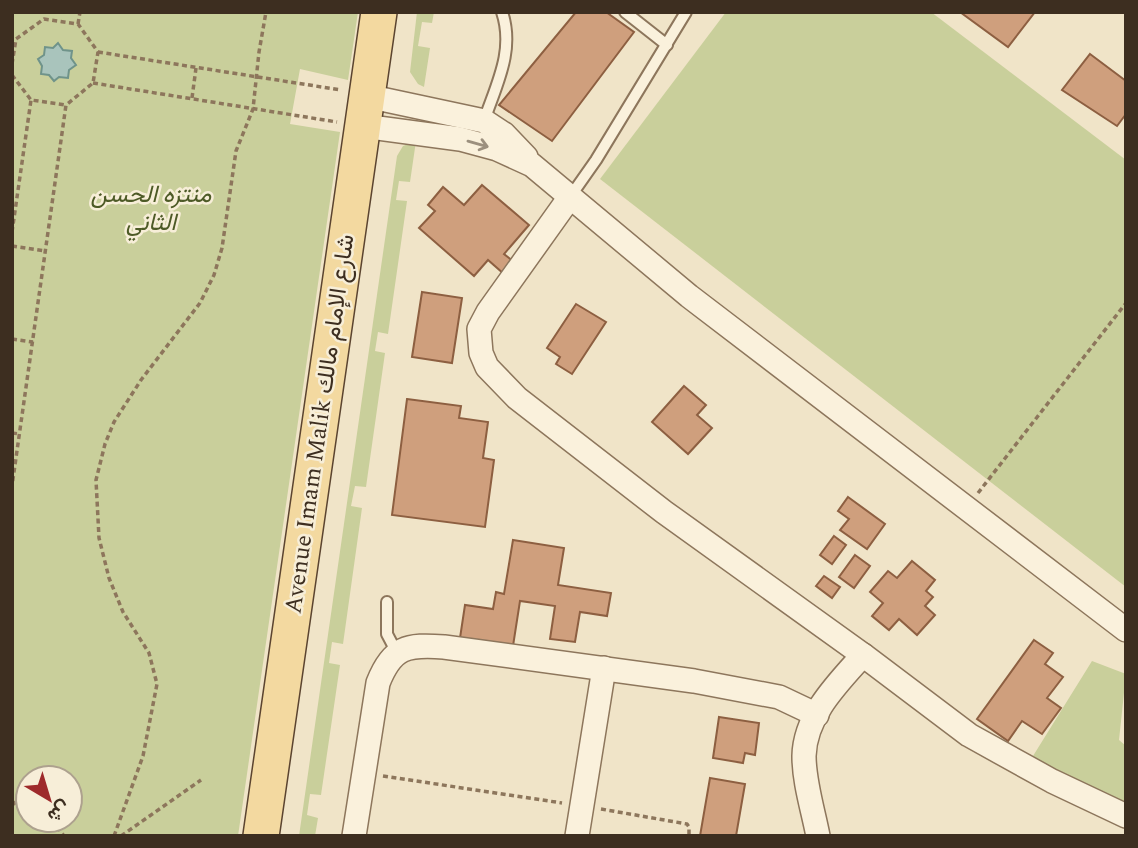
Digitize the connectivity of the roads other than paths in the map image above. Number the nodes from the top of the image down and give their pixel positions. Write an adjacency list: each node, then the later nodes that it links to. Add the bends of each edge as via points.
1 (379, 12): 7 (main road, Avenue Imam Malik شارع الإمام مالك)
2 (398, 12): 7 (main road, Avenue Imam Malik شارع الإمام مالك)
3 (502, 12): 8 (lane, via 507,56)
4 (625, 12): 6 (lane)
5 (686, 12): 6 (lane)
6 (667, 45): 10 (lane)
7 (374, 113): 8 (street); 9 (street, one-way to 9, via 497,149); 18 (main road, Avenue Imam Malik شارع الإمام مالك); 19 (main road, Avenue Imam Malik شارع الإمام مالك)
8 (484, 121): 9 (street, via 512,141)
9 (532, 166): 10 (street)
10 (570, 197): 12 (street, via 689,296); 14 (street, via 488,312 480,329 487,367 517,398 664,512)
11 (387, 602): 13 (lane, via 387,634)
12 (1126, 630)
13 (397, 653): 15 (street, via 418,645); 20 (street, via 377,683)
14 (863, 655): 16 (street, via 827,696); 17 (street, via 969,735)
15 (604, 668): 16 (street, via 779,697); 21 (street)
16 (817, 715): 22 (street, via 804,757)
17 (1126, 816)
18 (261, 836)
19 (281, 836)
20 (354, 836)
21 (577, 836)
22 (817, 836)

